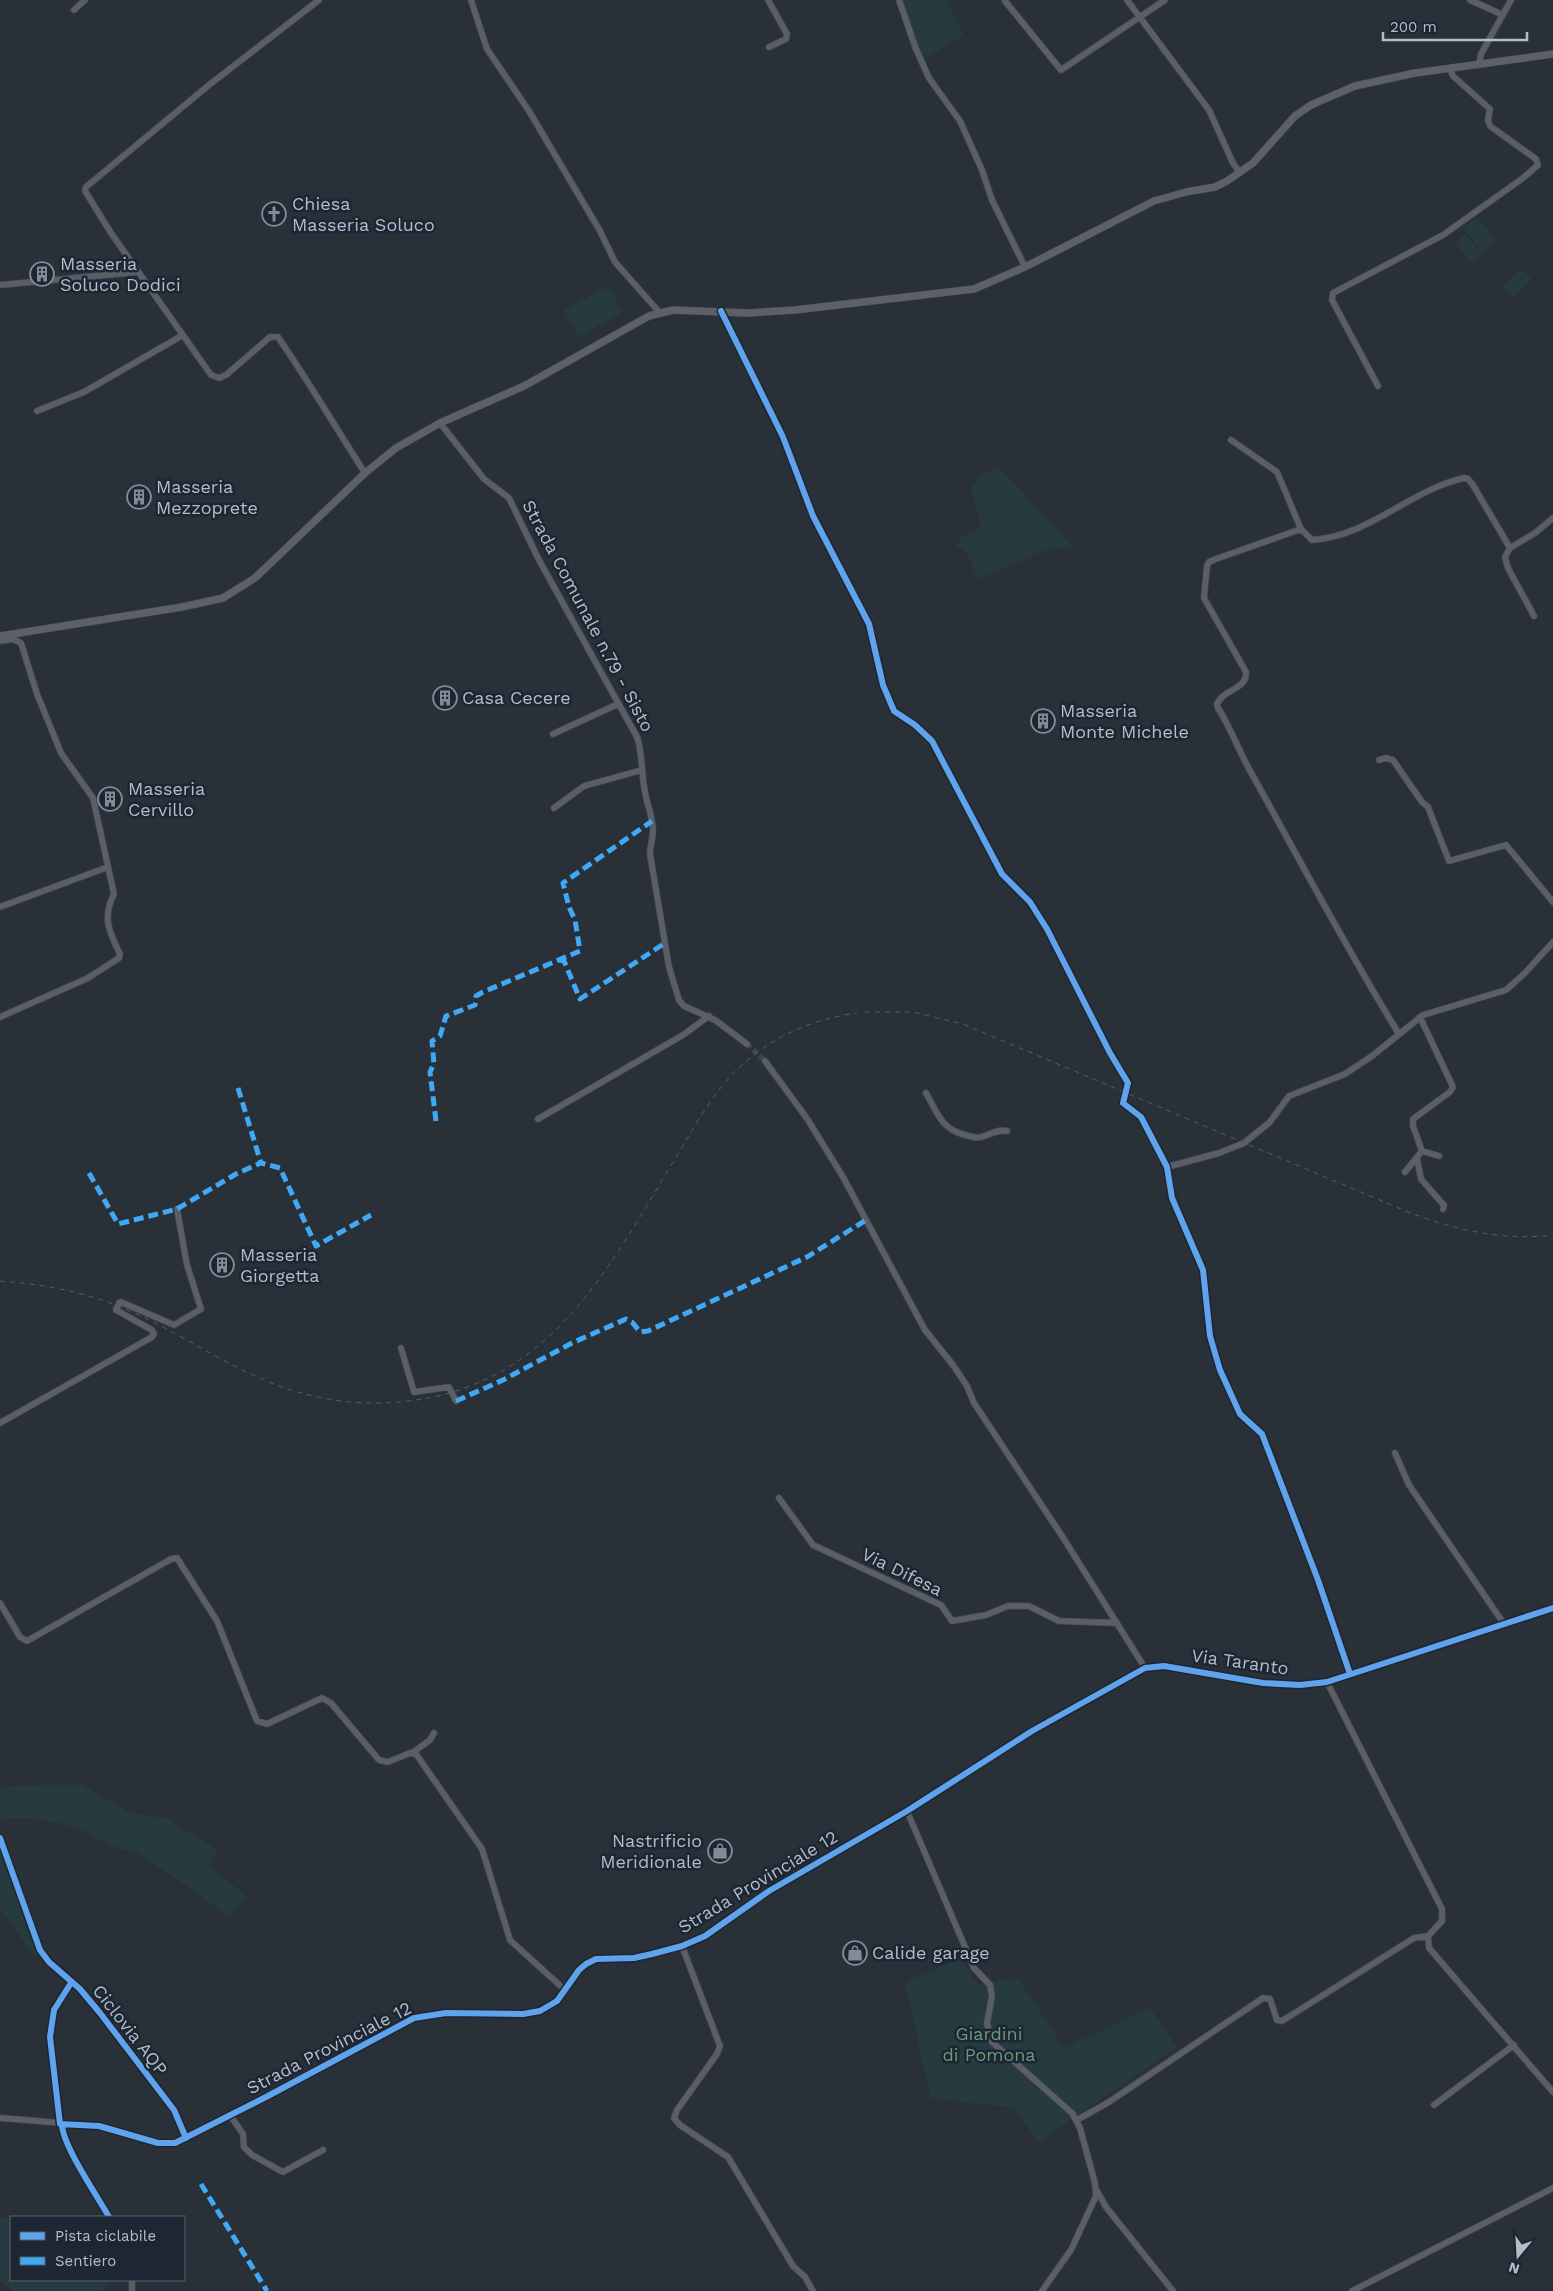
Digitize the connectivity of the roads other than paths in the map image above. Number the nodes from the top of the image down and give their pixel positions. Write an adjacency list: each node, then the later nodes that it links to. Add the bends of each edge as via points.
1 (85, 0): 11 (street)
2 (319, 0): 20 (street, via 86,188 88,198)
3 (471, 0): 23 (street, via 487,49 529,111 615,262)
4 (768, 0): 14 (street, via 787,34 786,39)
5 (899, 0): 19 (street, via 929,78 960,121 992,200)
6 (1006, 0): 13 (street, via 1061,70)
7 (1127, 0): 13 (street)
8 (1165, 0): 13 (street)
9 (1470, 0): 12 (street)
10 (1511, 0): 12 (street)
11 (74, 10)
12 (1503, 16): 16 (street, via 1481,54)
13 (1140, 17): 18 (street, via 1209,110)
14 (769, 47)
15 (1553, 54): 16 (main road)
16 (1479, 65): 17 (main road)
17 (1450, 70): 18 (main road, via 1371,81 1326,98 1295,116); 25 (street, via 1490,109 1490,126 1536,159 1538,165 1444,235 1333,293 1332,300)
18 (1240, 173): 19 (main road, via 1215,187 1154,201)
19 (1025, 267): 22 (main road, via 974,289 795,310)
20 (138, 272): 21 (street); 24 (street)
21 (0, 285)
22 (720, 311): 23 (main road); 51 (street, via 782,437 813,516 869,624 883,685 894,711 932,741 1002,874 1030,902 1048,929 1128,1083)
23 (660, 312): 27 (main road, via 636,322 524,386)
24 (183, 334): 26 (street, via 84,392); 29 (street, via 211,375 219,378 270,337 278,337)
25 (1378, 386)
26 (37, 411)
27 (440, 423): 29 (main road, via 396,448); 36 (street, Strada Comunale n.79 - Sisto, via 484,479 509,498)
28 (1231, 440): 31 (street, via 1277,472)
29 (366, 473): 34 (main road, via 255,578 222,598)
30 (1553, 518): 32 (street)
31 (1300, 529): 32 (street, via 1312,540 1357,530 1406,501 1468,478); 48 (street, via 1216,559 1207,566 1204,598 1246,672 1241,685 1222,696 1217,704 1319,898)
32 (1510, 548): 33 (street, via 1505,561)
33 (1534, 616)
34 (0, 636)
35 (0, 641): 41 (street, via 13,639 21,643 58,746 93,798)
36 (618, 704): 37 (street); 39 (street, Strada Comunale n.79 - Sisto, via 638,742)
37 (553, 734)
38 (1379, 760): 42 (street, via 1394,760 1428,807 1449,861 1506,845)
39 (642, 770): 40 (street, via 584,786); 45 (street, Strada Comunale n.79 - Sisto, via 652,821 650,854 669,967 679,1000 684,1006)
40 (554, 808)
41 (108, 867): 43 (street); 46 (street, via 114,894 108,906 107,920 119,958 88,978)
42 (1553, 902)
43 (0, 906)
44 (1553, 942): 47 (street, via 1506,990)
45 (709, 1016): 49 (street, Strada Comunale n.79 - Sisto); 54 (street, via 683,1035)
46 (0, 1017)
47 (1420, 1017): 48 (street); 56 (street, via 1453,1086 1450,1092 1414,1119 1413,1126)
48 (1399, 1034): 59 (street, via 1345,1074 1289,1096 1270,1122 1244,1143)
49 (748, 1044)
50 (765, 1061): 70 (street, via 844,1177 925,1330 967,1386 974,1403)
51 (1127, 1088)
52 (926, 1093): 55 (street, via 942,1122 957,1133 979,1138 998,1129)
53 (1123, 1098): 59 (street, via 1124,1105 1141,1117)
54 (538, 1119)
55 (1007, 1131)
56 (1422, 1152): 57 (street); 58 (street)
57 (1439, 1156)
58 (1417, 1158): 60 (street); 61 (street, via 1420,1179 1442,1202)
59 (1167, 1167): 73 (street, via 1172,1198 1203,1270 1210,1336 1220,1370 1240,1414 1262,1434 1319,1581)
60 (1405, 1172)
61 (1443, 1208)
62 (177, 1209): 65 (street, via 187,1265 201,1309 174,1325 119,1303 117,1312 152,1330 152,1337)
63 (401, 1348): 64 (street, via 414,1392 449,1387)
64 (456, 1401)
65 (0, 1423)
66 (1395, 1453): 71 (street, via 1409,1485)
67 (779, 1498): 70 (street, Via Difesa, via 813,1545 941,1605 952,1621 986,1615 1008,1606 1022,1606 1040,1610 1059,1621)
68 (0, 1603): 77 (street, via 20,1637 32,1640 177,1558 217,1621 257,1721 268,1724 322,1698 331,1703 379,1760 388,1762)
69 (1553, 1608): 71 (street, Via Taranto)
70 (1117, 1623): 72 (street)
71 (1504, 1624): 73 (street, Via Taranto)
72 (1145, 1668): 74 (street, Via Taranto, via 1164,1666 1284,1685); 76 (street, Via Taranto)
73 (1350, 1674): 74 (street, Via Taranto)
74 (1327, 1682): 79 (street, via 1442,1910 1442,1921)
75 (434, 1733): 77 (street)
76 (1019, 1739): 78 (street, Strada Provinciale 12)
77 (412, 1753): 82 (street, via 416,1754 482,1849 510,1940)
78 (907, 1811): 80 (street, Strada Provinciale 12, via 769,1891 704,1936); 88 (street, via 974,1968 990,1985 992,1996 988,2023 992,2042)
79 (1428, 1936): 83 (street, via 1429,1948); 88 (street, via 1414,1938 1282,2021 1276,2020 1270,1999 1263,1998)
80 (682, 1946): 82 (street, Strada Provinciale 12, via 634,1958 596,1958 579,1970); 94 (street, via 720,2046 676,2110 674,2118 728,2157 793,2266 806,2277)
81 (71, 1983): 89 (street, via 54,2010 50,2037)
82 (566, 1991): 86 (street, Strada Provinciale 12, via 548,2008 532,2012 446,2013 414,2018)
83 (1514, 2045): 84 (street); 85 (street)
84 (1553, 2092)
85 (1434, 2105)
86 (230, 2114): 89 (street, Strada Provinciale 12, via 186,2138 166,2144 99,2126); 90 (street, via 243,2134 244,2147 283,2172)
87 (0, 2118): 89 (street, Strada Provinciale 12)
88 (1077, 2120): 92 (street)
89 (61, 2124): 93 (street)
90 (322, 2150)
91 (1553, 2188): 97 (street)
92 (1096, 2189): 95 (street, via 1071,2250); 96 (street)
93 (108, 2216)
94 (813, 2291)
95 (1042, 2291)
96 (1173, 2291)
97 (1352, 2291)

